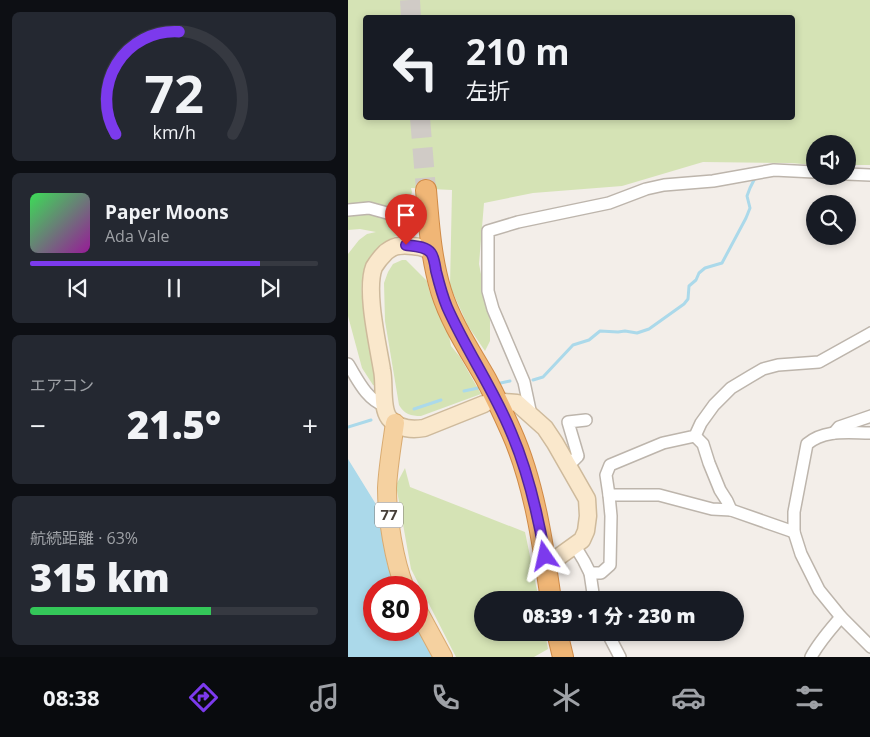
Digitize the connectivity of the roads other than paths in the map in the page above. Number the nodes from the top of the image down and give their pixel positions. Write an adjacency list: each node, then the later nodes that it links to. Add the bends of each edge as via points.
1 (806, 172): 15 (street, via 774,170 664,185 609,203 488,231 488,291 524,382)
2 (856, 174): 3 (street)
3 (870, 175)
4 (426, 190): 7 (highway)
5 (348, 210): 6 (street, via 369,208)
6 (409, 219)
7 (429, 224): 8 (street, via 426,231); 9 (highway)
8 (406, 245): 9 (street, via 426,248); 14 (street, via 390,249 374,267 372,278)
9 (432, 253): 26 (highway, via 446,305 511,432 526,472)
10 (870, 332): 21 (street, via 819,362 778,365 751,376 731,388 714,405)
11 (348, 364): 14 (street, via 370,397)
12 (504, 402): 15 (street, via 517,403)
13 (484, 404): 18 (street, via 424,428 409,429)
14 (385, 406): 18 (street, via 390,420)
15 (531, 415): 22 (street, via 545,428)
16 (870, 416): 19 (street, via 839,427)
17 (586, 420): 22 (street, via 568,422 578,456)
18 (395, 423): 30 (main road, 77, via 388,496 393,544)
19 (834, 432): 20 (street); 25 (street, via 815,437 807,444 794,512)
20 (870, 433)
21 (695, 436): 23 (street, via 663,443 610,466 606,475); 24 (street, via 703,444)
22 (567, 464): 27 (street, via 586,499 588,516 586,531)
23 (610, 495): 24 (street, via 659,495); 29 (street, via 610,565 601,573)
24 (731, 510): 25 (street)
25 (794, 532): 33 (street, via 800,554 819,590)
26 (542, 539): 27 (street, via 560,549); 28 (highway)
27 (575, 546): 28 (street, via 557,558); 29 (street)
28 (547, 572): 31 (highway)
29 (590, 574): 32 (street)
30 (401, 576)
31 (550, 591)
32 (593, 591)
33 (841, 618): 37 (street); 41 (street)
34 (428, 629): 38 (main road)
35 (559, 641): 39 (highway)
36 (612, 641): 40 (street)
37 (870, 647)
38 (443, 657)
39 (563, 657)
40 (620, 657)
41 (811, 657)

